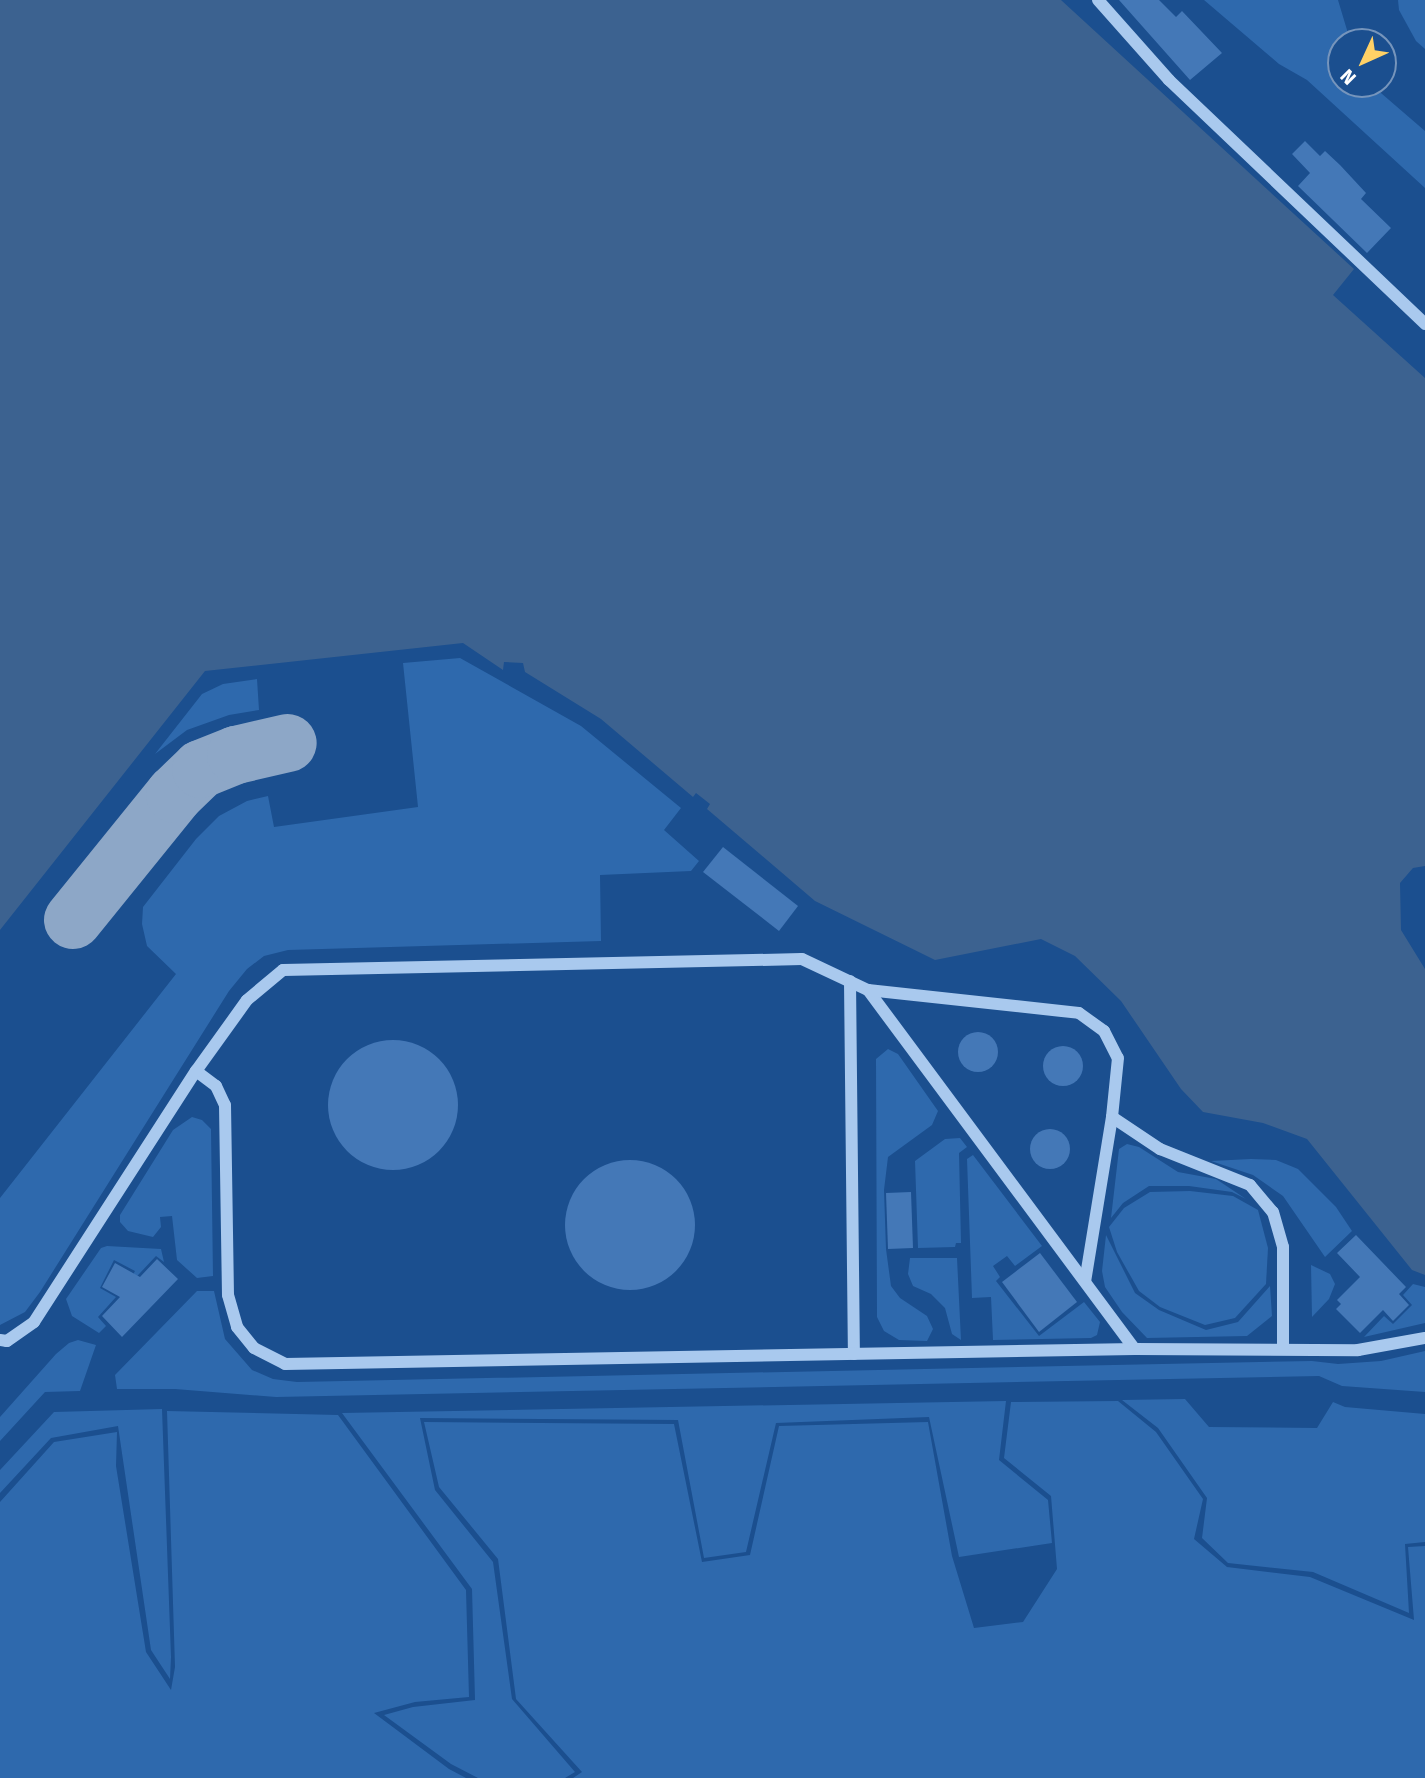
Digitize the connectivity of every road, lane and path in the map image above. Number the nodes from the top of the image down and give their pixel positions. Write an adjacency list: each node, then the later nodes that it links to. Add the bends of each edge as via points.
1 (1098, 0): 2 (street, via 1169,80)
2 (1425, 324)
3 (850, 981): 4 (street); 5 (street, via 802,959 283,970 247,1000); 12 (street)
4 (868, 990): 6 (street, via 1079,1013 1104,1031 1118,1058); 7 (street)
5 (196, 1071): 9 (street, via 34,1322 7,1341); 12 (street, via 216,1086 225,1105 228,1295 237,1327 254,1348 285,1364)
6 (1112, 1116): 7 (street); 11 (street, via 1160,1149 1250,1185 1273,1212 1283,1247)
7 (1085, 1281): 10 (street)
8 (1425, 1338): 11 (street, via 1358,1350)
9 (0, 1339)
10 (1135, 1349): 11 (street); 12 (street)
11 (1283, 1349)
12 (854, 1354)

